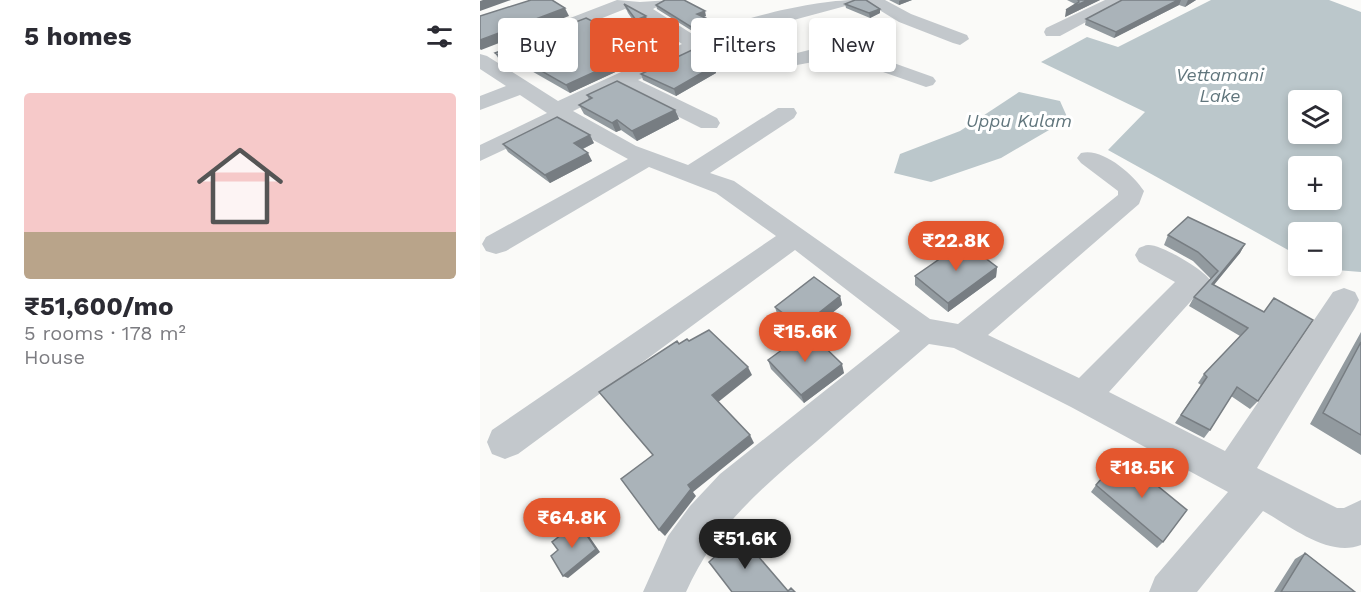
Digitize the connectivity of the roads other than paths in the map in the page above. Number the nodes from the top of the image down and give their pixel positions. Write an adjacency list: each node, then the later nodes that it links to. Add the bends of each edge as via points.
1 (661, 0): 6 (street)
2 (767, 0): 7 (street)
3 (847, 0): 7 (street)
4 (872, 0): 11 (street, via 905,18)
5 (1118, 0): 10 (street)
6 (640, 8): 8 (street); 13 (street, via 625,3)
7 (786, 16): 9 (street)
8 (654, 18)
9 (778, 18)
10 (1053, 32)
11 (960, 39)
12 (691, 47): 15 (street)
13 (480, 60): 17 (street)
14 (797, 60): 16 (street, via 830,49 843,51)
15 (622, 80): 19 (street); 21 (street)
16 (926, 81)
17 (521, 87): 18 (street); 19 (street)
18 (480, 104)
19 (556, 109): 22 (street); 23 (street); 25 (street)
20 (786, 113): 26 (street)
21 (709, 123)
22 (480, 134)
23 (480, 154)
24 (1089, 158): 32 (street, via 1127,184 1130,198)
25 (646, 159): 26 (street); 28 (street)
26 (691, 174): 27 (street, via 725,187)
27 (795, 236): 31 (street); 34 (street)
28 (496, 244)
29 (1149, 255): 33 (street, via 1195,280)
30 (1344, 300): 35 (street)
31 (923, 331): 32 (street); 37 (street, via 734,488 688,543)
32 (963, 338): 33 (street)
33 (1083, 396): 35 (street)
34 (505, 442)
35 (1244, 481): 36 (street, via 1334,528 1351,530); 38 (street)
36 (1361, 520)
37 (664, 592)
38 (1170, 592)

